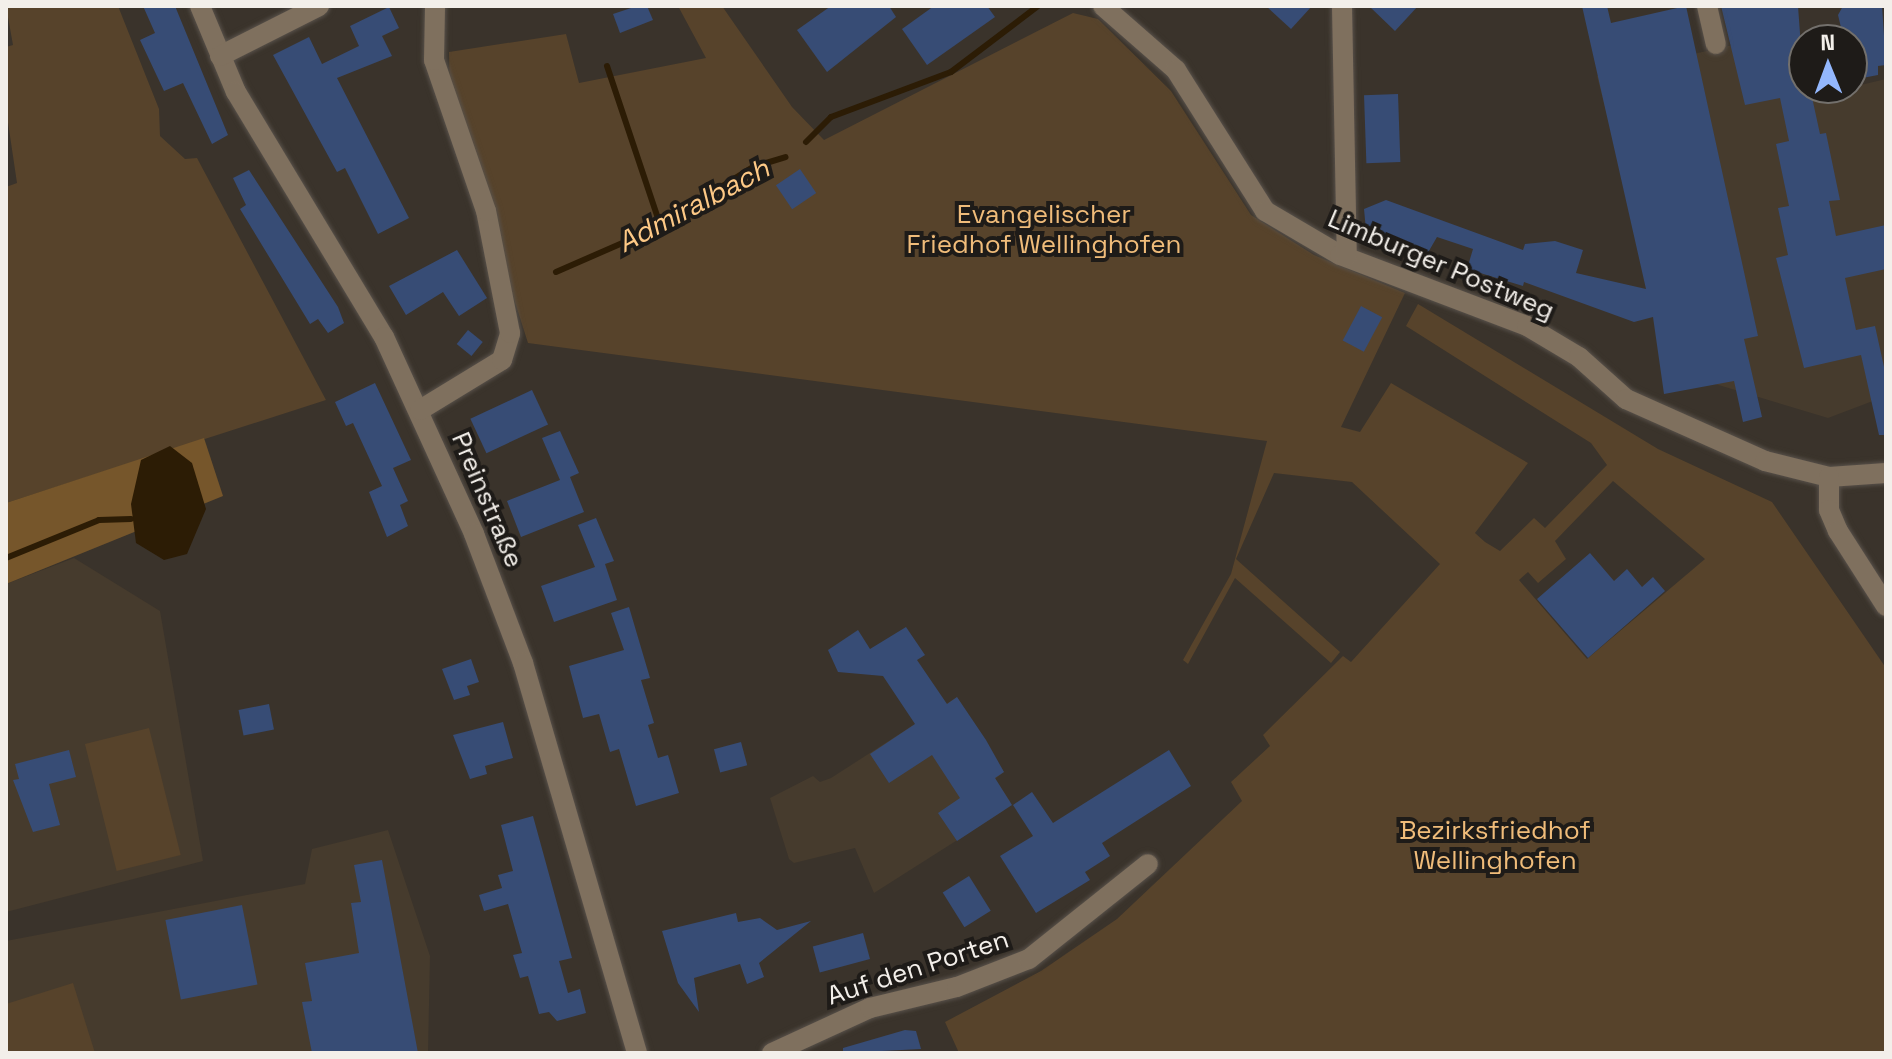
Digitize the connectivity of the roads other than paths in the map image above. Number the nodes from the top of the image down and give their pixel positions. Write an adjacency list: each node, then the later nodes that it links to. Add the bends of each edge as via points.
1 (200, 6): 8 (street, Preinstraße)
2 (319, 6): 8 (street)
3 (435, 6): 10 (street, via 434,60 486,211 510,333 502,360)
4 (1103, 6): 9 (street, Limburger Postweg, via 1176,70 1265,211)
5 (1342, 6): 9 (street)
6 (1707, 6): 7 (street)
7 (1716, 44)
8 (220, 56): 10 (street, Preinstraße, via 345,266)
9 (1347, 257): 12 (street, Limburger Postweg, via 1527,326 1579,357 1626,399 1765,461)
10 (420, 410): 15 (street, Preinstraße, via 523,663)
11 (1886, 473): 12 (street, Limburger Postweg)
12 (1829, 477): 13 (street, via 1829,510 1838,531)
13 (1886, 606)
14 (1148, 864): 16 (street, Auf den Porten, via 1029,959 957,987 870,1008)
15 (637, 1053)
16 (772, 1053)

